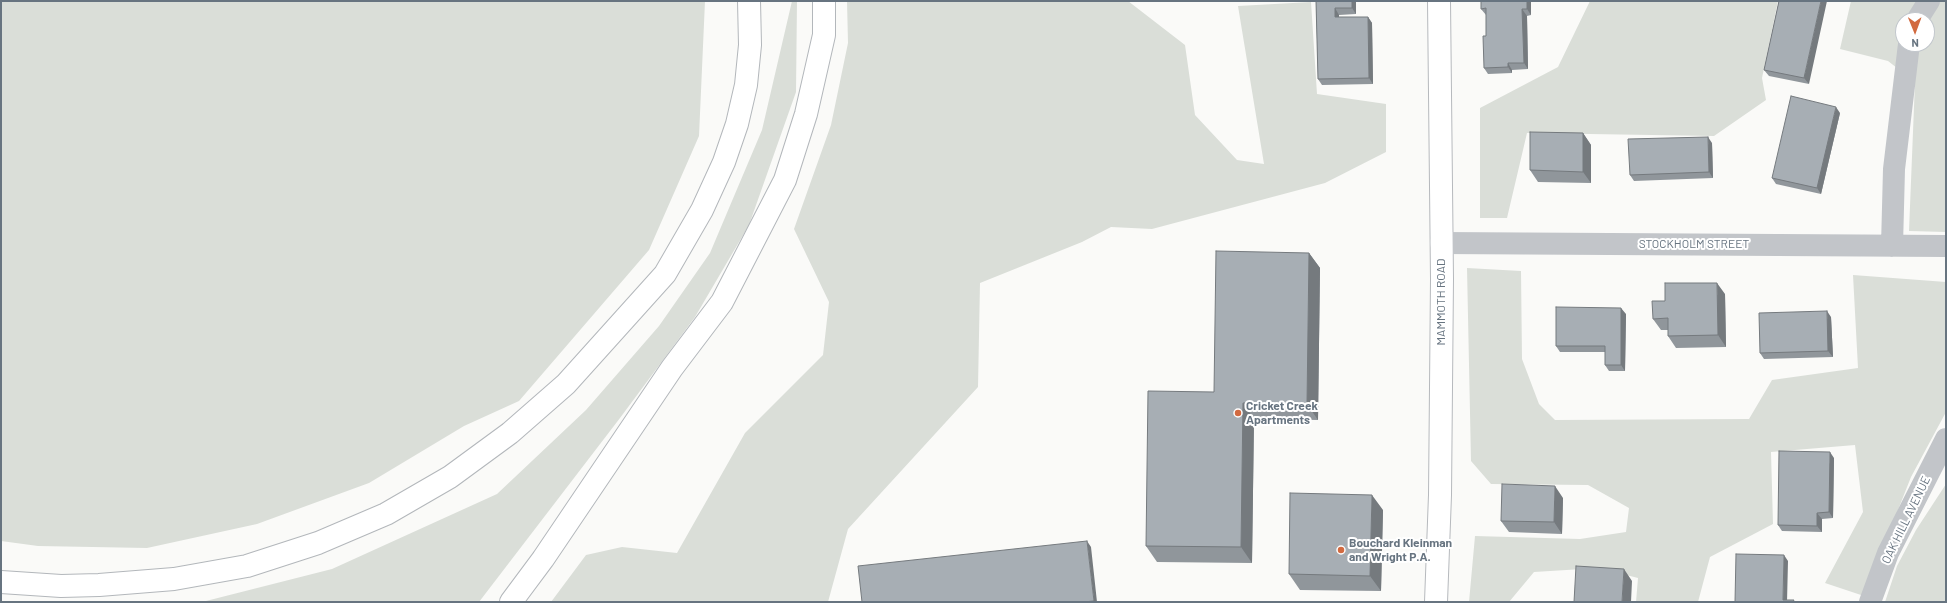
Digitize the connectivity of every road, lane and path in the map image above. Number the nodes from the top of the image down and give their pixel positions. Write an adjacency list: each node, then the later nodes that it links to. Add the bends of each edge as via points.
1 (748, 1): 11 (main road, via 750,44 746,85 737,124 724,162 702,210 665,274 566,384 510,433 450,477 386,514 318,543 247,566 174,579 99,586)
2 (824, 1): 12 (main road, via 824,35 806,114 784,180 722,302 672,368)
3 (1439, 1): 7 (main road, MAMMOTH ROAD)
4 (1929, 1): 5 (street)
5 (1922, 12)
6 (1908, 52): 8 (street, via 1894,170)
7 (1441, 243): 8 (street, STOCKHOLM STREET); 13 (main road, MAMMOTH ROAD, via 1440,495)
8 (1892, 246): 9 (street, STOCKHOLM STREET)
9 (1946, 246)
10 (1946, 439): 14 (street, OAK HILL AVENUE, via 1888,553)
11 (1, 582)
12 (511, 602)
13 (1436, 602)
14 (1870, 602)

